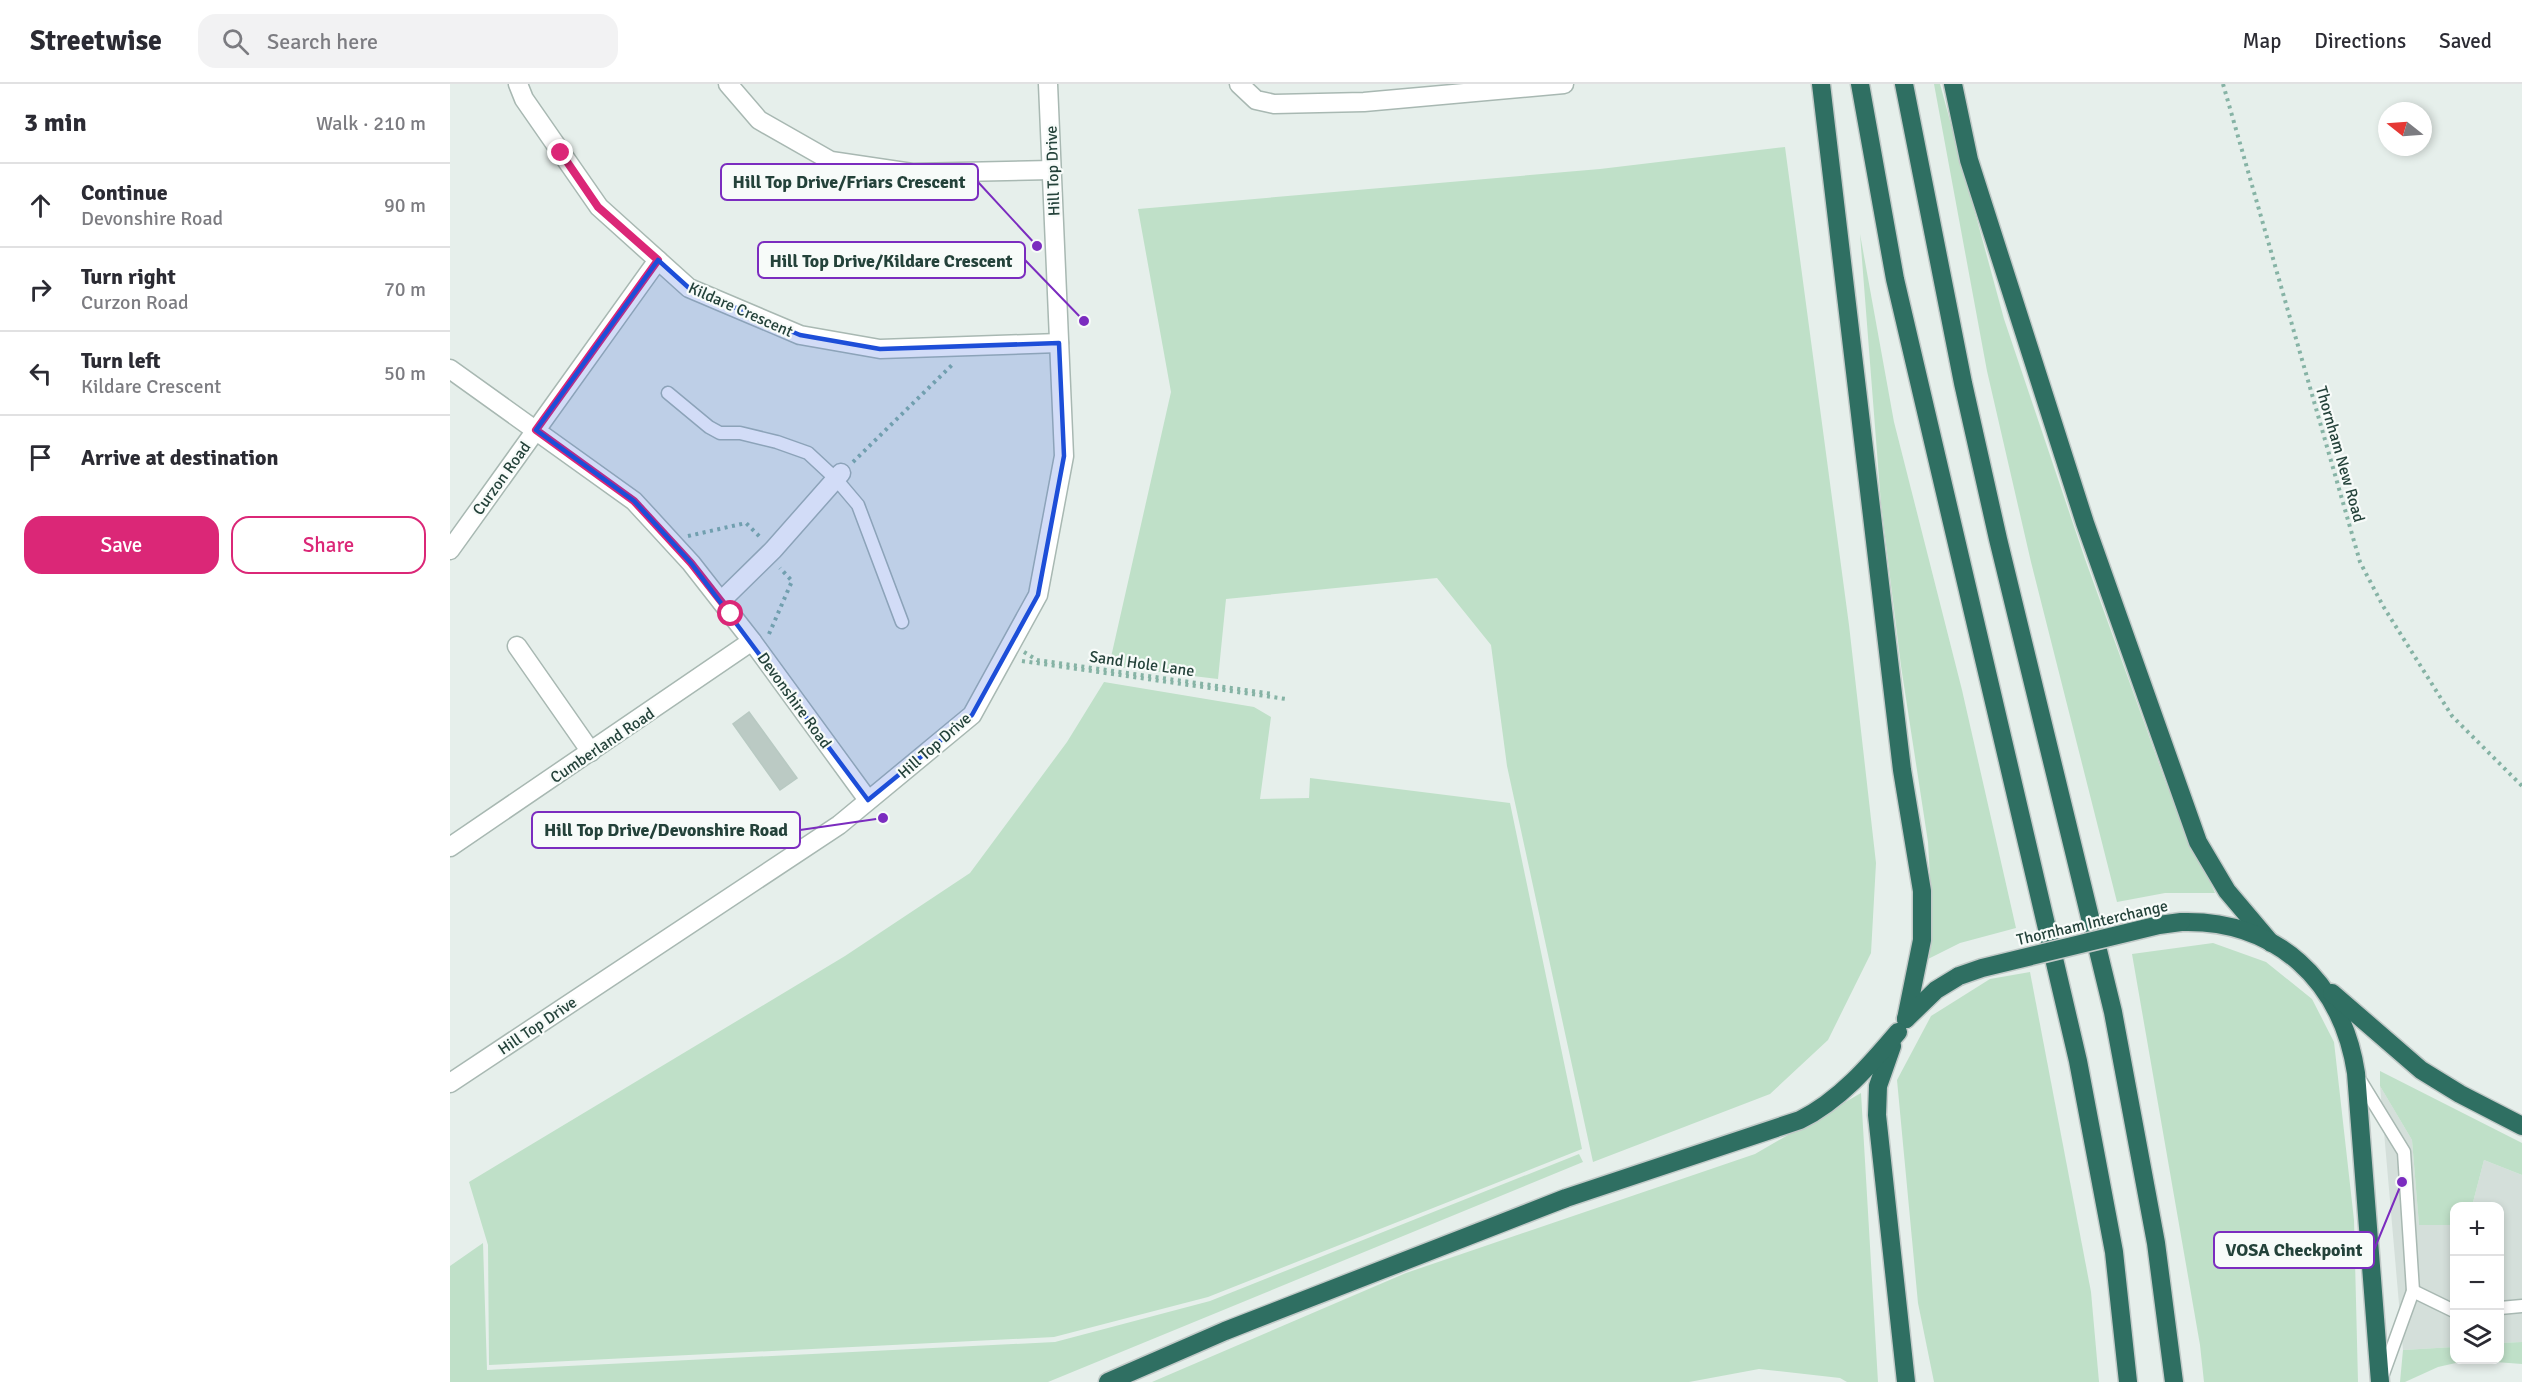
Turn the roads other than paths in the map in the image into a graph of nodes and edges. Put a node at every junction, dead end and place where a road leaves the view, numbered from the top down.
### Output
1 (518, 84) edge
2 (728, 84) edge
3 (1048, 84) edge
4 (1239, 84) edge
5 (1564, 84) edge
6 (1821, 84) edge
7 (1860, 84) edge
8 (1904, 84) edge
9 (1953, 84) edge
10 (1416, 91) edge
11 (1052, 170) junction
12 (658, 260) junction
13 (1059, 343) junction
14 (450, 369) edge
15 (668, 393) dead end
16 (536, 430) junction
17 (839, 476) junction
18 (450, 550) edge
19 (721, 601) junction
20 (902, 622) dead end
21 (517, 646) dead end
22 (755, 646) junction
23 (591, 752) junction
24 (868, 800) junction
25 (450, 847) edge
26 (2271, 943) junction
27 (2318, 980) junction
28 (1902, 1026) junction
29 (2356, 1073) junction
30 (450, 1083) edge
31 (2522, 1126) edge
32 (2413, 1291) junction
33 (2522, 1306) edge
34 (2504, 1308) edge
35 (2452, 1310) edge
36 (1108, 1382) edge
37 (1906, 1382) edge
38 (2128, 1382) edge
39 (2174, 1382) edge
40 (2380, 1382) edge

1 - 12 street, Kildare Crescent
2 - 11 street
3 - 11 street, Hill Top Drive
4 - 10 street
5 - 10 street
6 - 28 highway
7 - 38 highway
8 - 39 highway
9 - 26 highway
11 - 13 street, Hill Top Drive
12 - 13 street, Kildare Crescent
12 - 16 street, Curzon Road
13 - 24 street, Hill Top Drive
14 - 16 street, Devonshire Road
15 - 17 lane
16 - 18 street, Curzon Road
16 - 19 street, Devonshire Road
17 - 19 street
17 - 20 lane
19 - 22 street, Devonshire Road
21 - 23 street
22 - 23 street, Cumberland Road
22 - 24 street, Devonshire Road
23 - 25 street, Cumberland Road
24 - 30 street, Hill Top Drive
26 - 27 highway, Thornham Interchange
26 - 28 highway, Thornham Interchange, bridge
27 - 29 highway, Thornham Interchange
27 - 31 highway
28 - 36 highway
28 - 37 highway, Thornham Interchange
29 - 32 lane
29 - 40 highway, Thornham Interchange
32 - 35 lane
32 - 40 lane
33 - 34 lane

